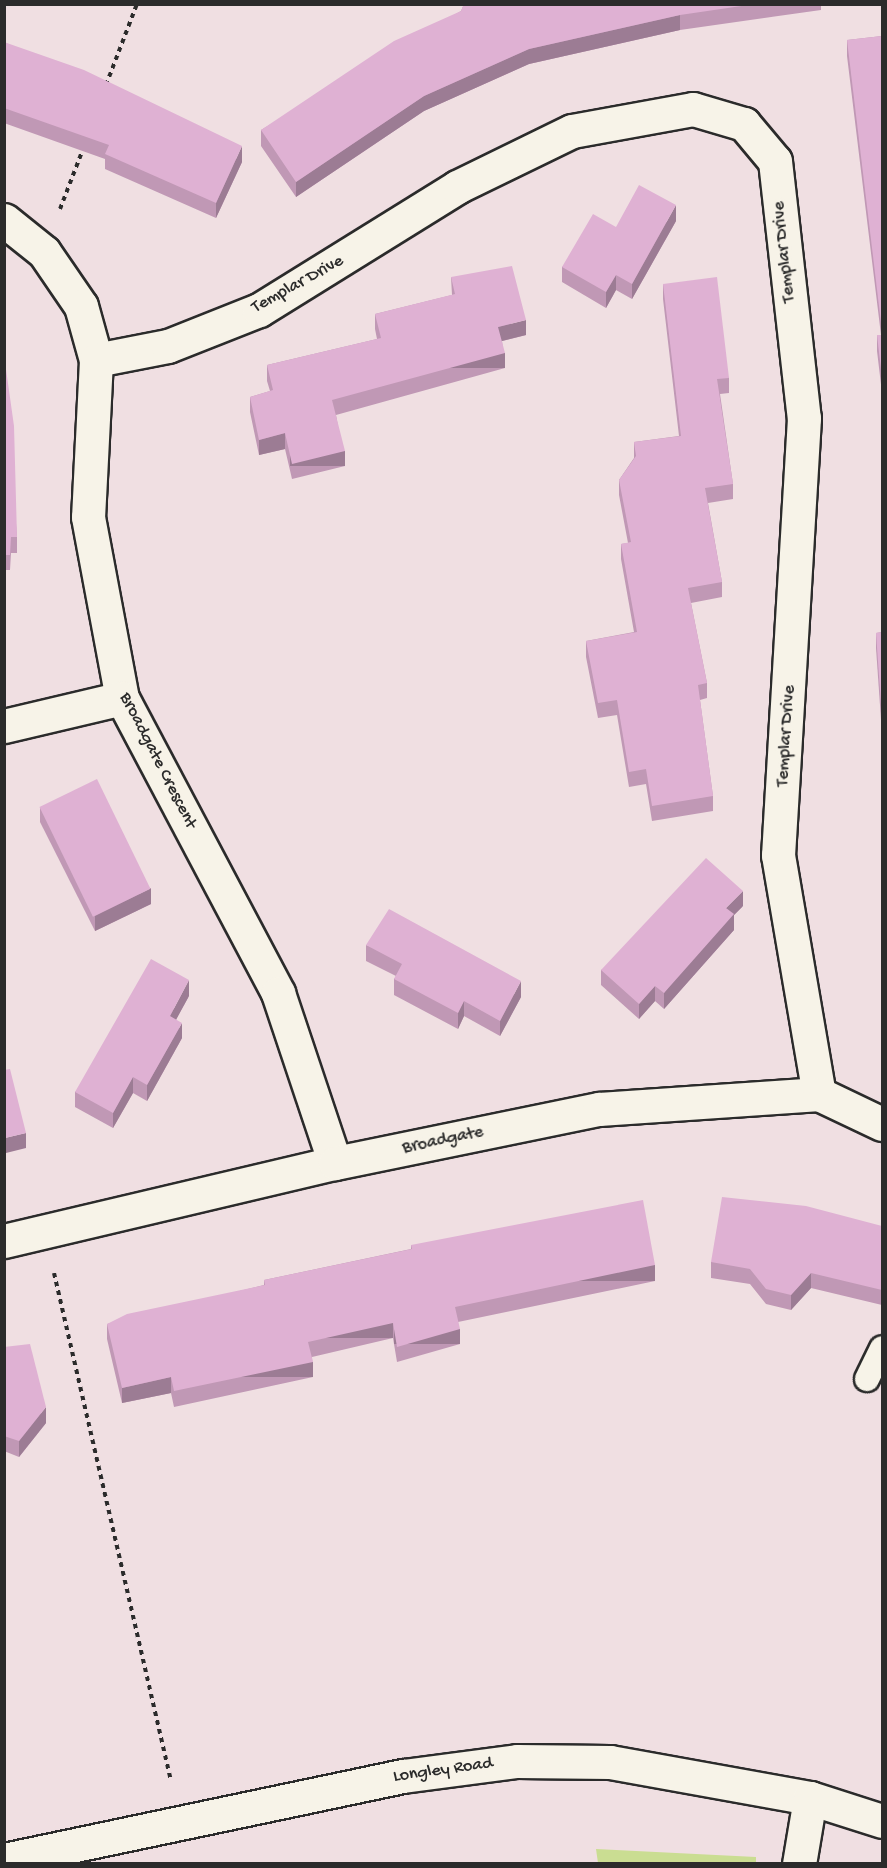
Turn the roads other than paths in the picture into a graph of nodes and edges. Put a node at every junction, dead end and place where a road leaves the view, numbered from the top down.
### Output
1 (4, 220) edge
2 (96, 360) junction
3 (122, 698) junction
4 (4, 726) edge
5 (819, 1094) junction
6 (882, 1125) edge
7 (335, 1163) junction
8 (4, 1241) edge
9 (882, 1348) edge
10 (867, 1379) dead end
11 (810, 1798) junction
12 (882, 1821) edge
13 (4, 1860) edge
14 (799, 1863) edge

1 - 2 street, Broadgate Crescent
2 - 3 street, Broadgate Crescent
2 - 5 street, Templar Drive
3 - 4 street
3 - 7 street, Broadgate Crescent
5 - 6 street
5 - 7 street, Broadgate
7 - 8 street, Broadgate
9 - 10 lane
11 - 12 street, Longley Road
11 - 13 street, Longley Road
11 - 14 street

